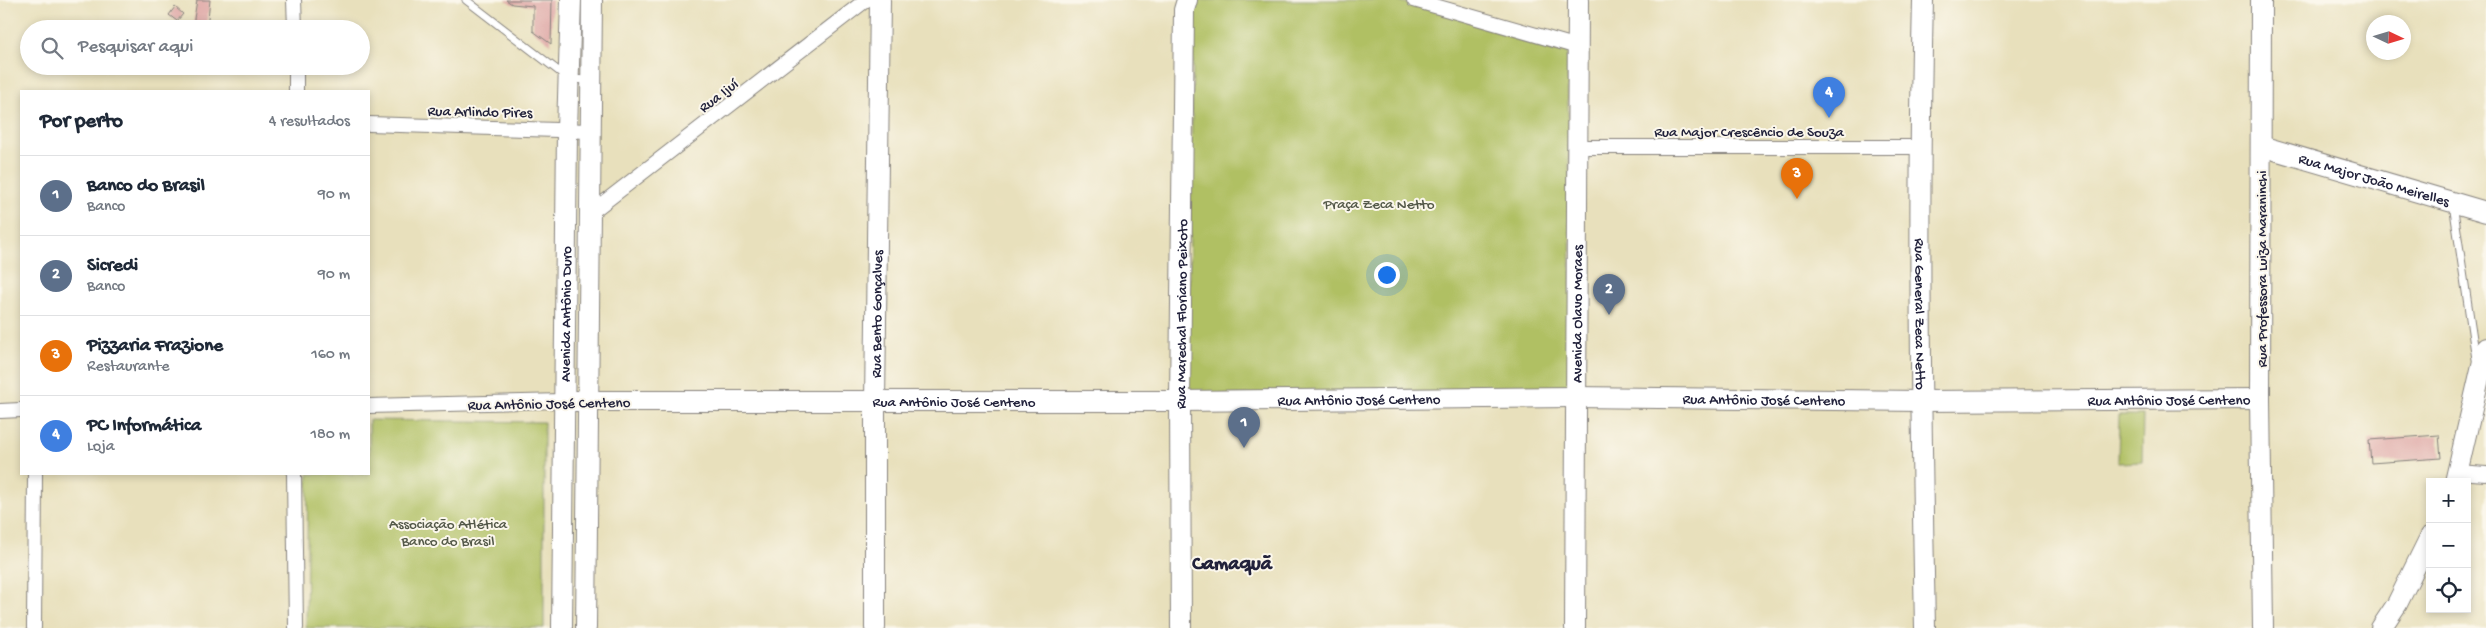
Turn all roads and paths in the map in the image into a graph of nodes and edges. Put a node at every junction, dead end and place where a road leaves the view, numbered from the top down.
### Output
1 (294, 0) edge
2 (466, 0) edge
3 (571, 0) edge
4 (592, 0) edge
5 (866, 0) edge
6 (880, 0) edge
7 (1187, 0) edge
8 (1414, 0) edge
9 (1578, 0) edge
10 (1923, 0) edge
11 (2261, 0) edge
12 (295, 20) edge
13 (1578, 47) junction
14 (296, 75) edge
15 (569, 78) junction
16 (590, 80) junction
17 (296, 90) edge
18 (370, 124) edge
19 (566, 130) junction
20 (589, 131) junction
21 (2261, 146) junction
22 (1578, 147) junction
23 (1919, 147) junction
24 (2452, 201) junction
25 (2486, 212) edge
26 (589, 214) junction
27 (2486, 348) edge
28 (2479, 381) junction
29 (1575, 397) junction
30 (2260, 399) junction
31 (563, 401) junction
32 (587, 401) junction
33 (1180, 401) junction
34 (1920, 401) junction
35 (875, 402) junction
36 (370, 406) edge
37 (0, 410) edge
38 (20, 410) edge
39 (2486, 474) edge
40 (35, 475) edge
41 (294, 475) edge
42 (2456, 477) edge
43 (2426, 545) edge
44 (34, 628) edge
45 (296, 628) edge
46 (562, 628) edge
47 (586, 628) edge
48 (875, 628) edge
49 (1181, 628) edge
50 (1575, 628) edge
51 (1925, 628) edge
52 (2263, 628) edge
53 (2382, 628) edge

1 - 12 street
2 - 15 lane
3 - 15 street, Avenida Antônio Duro
4 - 16 street, Avenida Antônio Duro
5 - 26 street, Rua Ijuí
6 - 35 street, Rua Bento Gonçalves
7 - 33 street, Rua Marechal Floriano Peixoto
8 - 13 street
9 - 13 street, Avenida Olavo Moraes
10 - 23 street, Rua General Zeca Netto
11 - 21 street, Rua Professora Luiza Maraninchi
13 - 22 street, Avenida Olavo Moraes
14 - 17 street
15 - 16 lane
15 - 19 street, Avenida Antônio Duro
16 - 20 street, Avenida Antônio Duro
18 - 19 street, Rua Arlindo Pires
19 - 20 street, Rua Arlindo Pires
19 - 31 street, Avenida Antônio Duro
20 - 26 street, Avenida Antônio Duro
21 - 24 street, Rua Major João Meirelles
21 - 30 street, Rua Professora Luiza Maraninchi
22 - 23 street, Rua Major Crescêncio de Souza
22 - 29 street, Avenida Olavo Moraes
23 - 34 street, Rua General Zeca Netto
24 - 25 street, Rua Major João Meirelles
24 - 28 lane
26 - 32 street, Avenida Antônio Duro
27 - 28 street
28 - 42 street
29 - 33 street, Rua Antônio José Centeno
29 - 34 street, Rua Antônio José Centeno
29 - 50 street, Avenida Olavo Moraes
30 - 34 street, Rua Antônio José Centeno
30 - 52 street, Rua Professora Luiza Maraninchi
31 - 32 street, Rua Antônio José Centeno
31 - 36 street, Rua Antônio José Centeno
31 - 46 street, Avenida Antônio Duro
32 - 35 street, Rua Antônio José Centeno
32 - 47 street, Avenida Antônio Duro
33 - 35 street, Rua Antônio José Centeno
33 - 49 street, Rua Marechal Floriano Peixoto
34 - 51 street, Rua General Zeca Netto
35 - 48 street, Rua Bento Gonçalves
37 - 38 street
39 - 42 street
40 - 44 street
41 - 45 street
43 - 53 street

